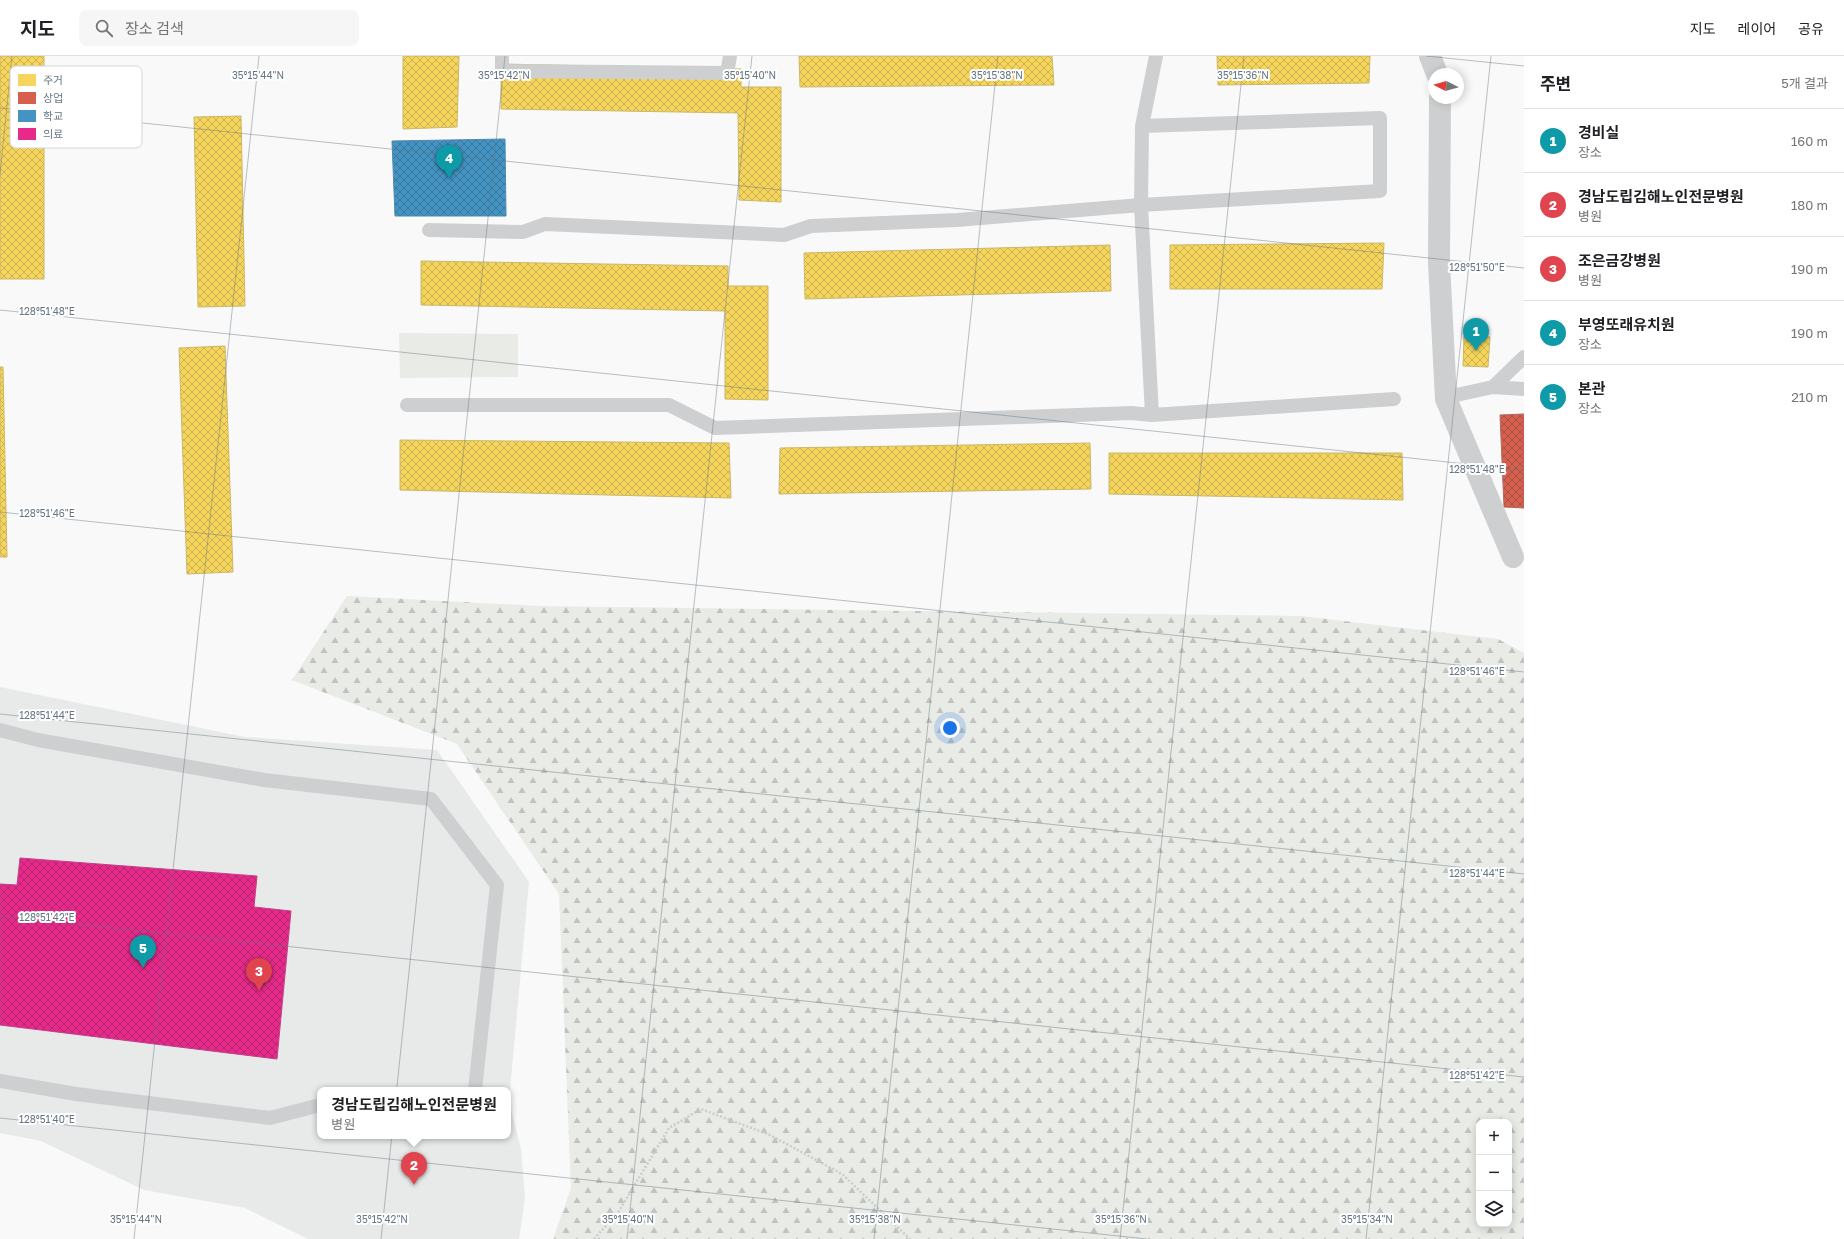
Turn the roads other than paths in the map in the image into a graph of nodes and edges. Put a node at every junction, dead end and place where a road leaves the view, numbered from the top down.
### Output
1 (502, 56) edge
2 (730, 56) edge
3 (1156, 56) edge
4 (1430, 56) edge
5 (1435, 68) edge
6 (1440, 104) edge
7 (1142, 126) junction
8 (1141, 205) junction
9 (429, 230) dead end
10 (1524, 357) edge
11 (1493, 387) junction
12 (1524, 389) edge
13 (1446, 396) junction
14 (1394, 399) dead end
15 (407, 406) dead end
16 (1152, 415) junction
17 (1513, 557) dead end
18 (0, 730) edge
19 (0, 1081) edge
20 (475, 1087) edge
21 (317, 1106) edge

1 - 2 lane
3 - 7 lane
4 - 5 street
6 - 13 street
7 - 8 lane
7 - 8 lane
8 - 9 lane
8 - 16 lane
10 - 11 lane
11 - 12 lane
11 - 13 lane
13 - 17 street
14 - 16 lane
15 - 16 lane
18 - 20 lane
19 - 21 lane

